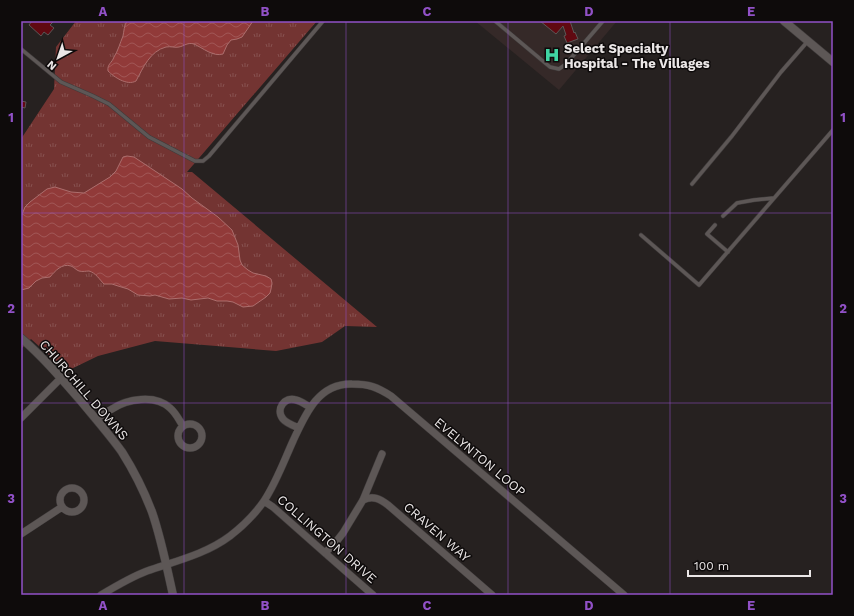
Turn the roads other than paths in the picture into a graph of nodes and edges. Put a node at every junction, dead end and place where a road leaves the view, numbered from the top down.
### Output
1 (323, 21) edge
2 (495, 21) edge
3 (603, 21) edge
4 (784, 21) edge
5 (808, 42) junction
6 (21, 49) edge
7 (833, 62) edge
8 (833, 130) edge
9 (692, 184) dead end
10 (774, 198) junction
11 (723, 216) dead end
12 (716, 225) dead end
13 (642, 235) dead end
14 (728, 252) junction
15 (21, 338) edge
16 (60, 378) junction
17 (310, 407) junction
18 (21, 418) edge
19 (96, 419) junction
20 (183, 426) dead end
21 (299, 428) junction
22 (382, 454) dead end
23 (363, 500) junction
24 (264, 501) junction
25 (62, 507) dead end
26 (21, 534) edge
27 (325, 553) junction
28 (166, 565) junction
29 (101, 595) edge
30 (173, 595) edge
31 (373, 595) edge
32 (492, 595) edge
33 (624, 595) edge

1 - 6 lane
2 - 3 lane
4 - 5 street
5 - 7 street
5 - 9 lane
8 - 10 lane
10 - 11 lane
10 - 14 lane
12 - 14 lane
13 - 14 lane
15 - 16 street, CHURCHILL DOWNS
16 - 18 street
16 - 19 street, CHURCHILL DOWNS
17 - 21 street, EVELYNTON LOOP
17 - 21 street
17 - 33 street, EVELYNTON LOOP
19 - 20 street
19 - 28 street, CHURCHILL DOWNS
21 - 24 street, EVELYNTON LOOP
22 - 23 street
23 - 27 street
23 - 32 street, CRAVEN WAY
24 - 27 street, COLLINGTON DRIVE
24 - 28 street, EVELYNTON LOOP
25 - 26 street
27 - 31 street, COLLINGTON DRIVE
28 - 29 street, EVELYNTON LOOP
28 - 30 street, CHURCHILL DOWNS

